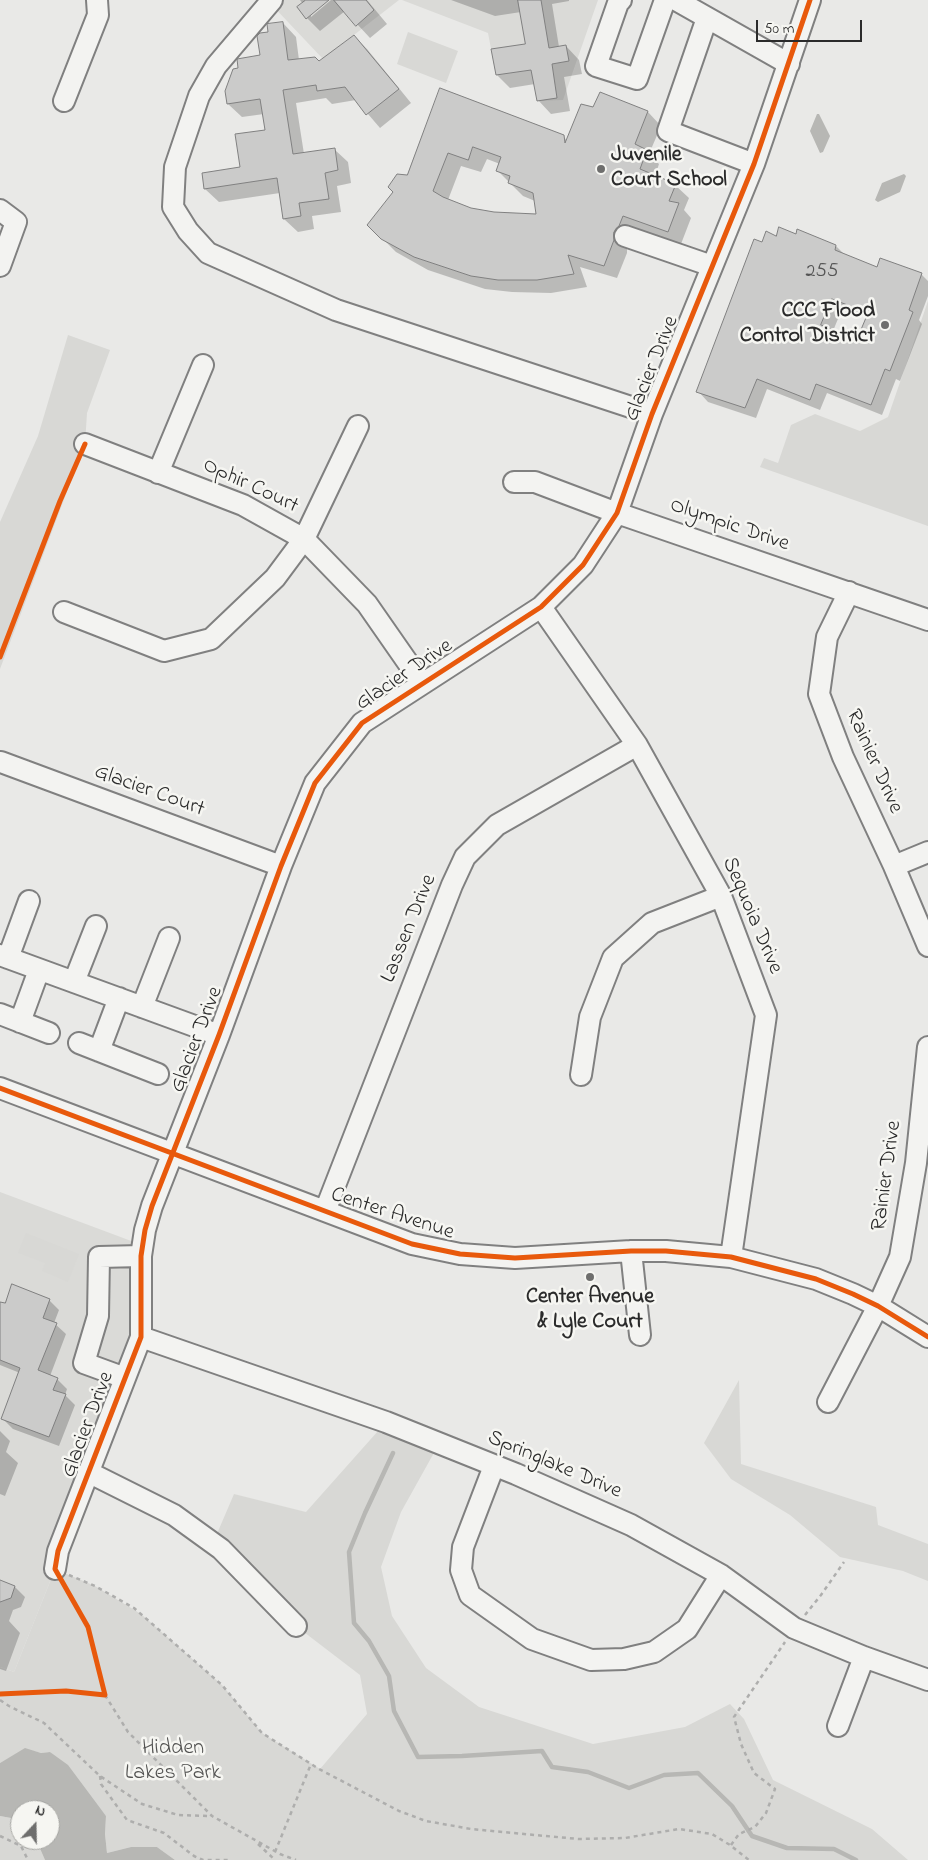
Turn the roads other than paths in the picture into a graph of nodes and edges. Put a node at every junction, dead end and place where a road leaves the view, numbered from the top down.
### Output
1 (97, 0) edge
2 (272, 0) edge
3 (621, 0) edge
4 (665, 0) edge
5 (676, 0) edge
6 (810, 0) edge
7 (707, 18) junction
8 (789, 64) junction
9 (64, 102) dead end
10 (754, 164) junction
11 (0, 210) edge
12 (625, 236) dead end
13 (0, 266) edge
14 (712, 266) junction
15 (203, 365) dead end
16 (652, 414) junction
17 (358, 426) dead end
18 (85, 444) dead end
19 (158, 473) junction
20 (514, 482) dead end
21 (617, 513) junction
22 (304, 539) junction
23 (849, 592) junction
24 (541, 607) junction
25 (64, 612) dead end
26 (928, 620) edge
27 (422, 683) junction
28 (637, 745) junction
29 (1, 762) dead end
30 (928, 852) edge
31 (281, 866) junction
32 (894, 866) junction
33 (721, 896) junction
34 (29, 901) dead end
35 (96, 926) dead end
36 (169, 938) dead end
37 (928, 946) edge
38 (4, 956) edge
39 (40, 970) junction
40 (74, 982) junction
41 (119, 998) junction
42 (142, 1007) junction
43 (0, 1014) edge
44 (20, 1022) junction
45 (49, 1033) dead end
46 (219, 1035) junction
47 (79, 1044) dead end
48 (928, 1047) edge
49 (99, 1051) junction
50 (158, 1074) dead end
51 (581, 1075) dead end
52 (0, 1088) edge
53 (172, 1153) junction
54 (922, 1164) edge
55 (325, 1211) junction
56 (631, 1252) junction
57 (141, 1256) junction
58 (731, 1256) junction
59 (878, 1306) junction
60 (640, 1335) dead end
61 (141, 1337) junction
62 (928, 1337) edge
63 (125, 1378) junction
64 (828, 1402) dead end
65 (494, 1466) junction
66 (88, 1472) junction
67 (55, 1569) road end
68 (721, 1576) junction
69 (296, 1626) dead end
70 (864, 1657) junction
71 (928, 1680) edge
72 (838, 1726) dead end

1 - 9 street
2 - 16 street
3 - 4 street
5 - 7 street
6 - 8 street, Glacier Drive
7 - 8 street
7 - 10 street
8 - 10 street, Glacier Drive
10 - 14 street, Glacier Drive
11 - 13 street
12 - 14 street
14 - 16 street, Glacier Drive
15 - 19 street
16 - 21 street, Glacier Drive
17 - 22 street
18 - 19 street, Ophir Court
19 - 22 street, Ophir Court
20 - 21 street, Olympic Drive
21 - 23 street, Olympic Drive
21 - 24 street, Glacier Drive
22 - 25 street
22 - 27 street, Ophir Court
23 - 26 street, Olympic Drive
23 - 32 street, Rainier Drive
24 - 27 street, Glacier Drive
24 - 28 street, Sequoia Drive
27 - 31 street, Glacier Drive
28 - 33 street, Sequoia Drive
28 - 55 street, Lassen Drive
29 - 31 street, Glacier Court
30 - 32 street
31 - 46 street, Glacier Drive
32 - 37 street, Rainier Drive
33 - 51 street
33 - 58 street, Sequoia Drive
34 - 38 street
35 - 40 street
36 - 42 street
38 - 39 street
39 - 40 street
39 - 44 street
40 - 41 street
41 - 42 street
41 - 49 street
42 - 46 street
43 - 44 street
44 - 45 street
46 - 53 street, Glacier Drive
47 - 49 street
48 - 54 street, Rainier Drive
49 - 50 street
52 - 53 street, Center Avenue
53 - 55 street, Center Avenue
53 - 57 street, Glacier Drive
54 - 59 street, Rainier Drive
55 - 56 street, Center Avenue
56 - 58 street, Center Avenue
56 - 60 street
57 - 61 street, Glacier Drive
57 - 63 street
58 - 59 street, Center Avenue
59 - 62 street, Center Avenue
59 - 64 street, Rainier Drive
61 - 63 street, Glacier Drive
61 - 65 street, Springlake Drive
63 - 66 street, Glacier Drive
65 - 68 street, Springlake Drive
65 - 68 street
66 - 67 street, Glacier Drive
66 - 69 street
68 - 70 street, Springlake Drive
70 - 71 street, Springlake Drive
70 - 72 street

